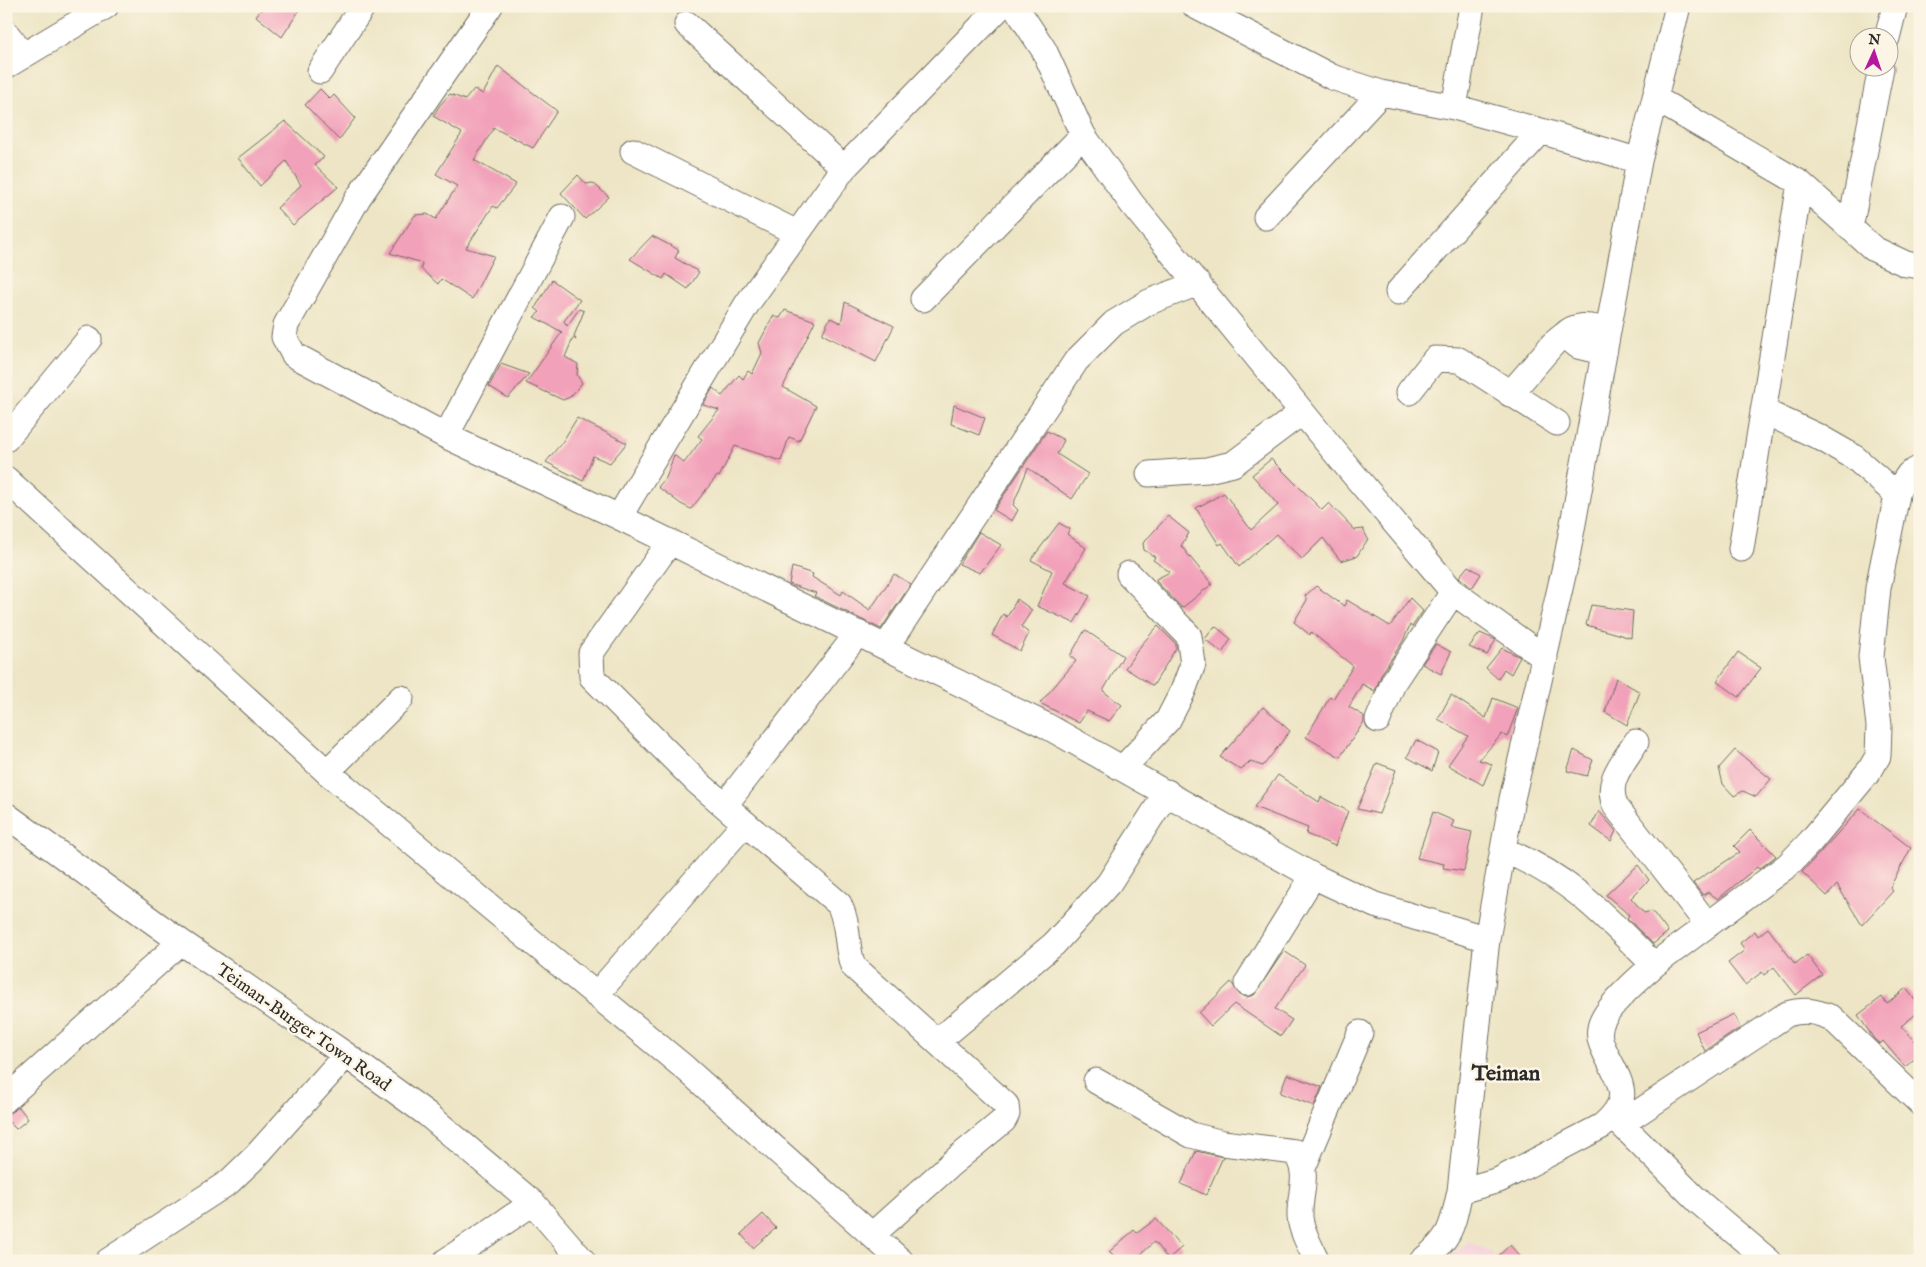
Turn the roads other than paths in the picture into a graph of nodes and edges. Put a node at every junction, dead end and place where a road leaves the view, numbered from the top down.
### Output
1 (106, 6) edge
2 (363, 6) edge
3 (490, 6) edge
4 (1001, 6) edge
5 (1015, 6) edge
6 (1195, 6) edge
7 (1472, 6) edge
8 (1678, 6) edge
9 (1895, 6) edge
10 (688, 24) dead end
11 (1890, 28) edge
12 (6, 33) edge
13 (14, 61) edge
14 (320, 70) dead end
15 (1879, 78) edge
16 (1381, 93) junction
17 (1656, 99) junction
18 (1454, 107) junction
19 (1541, 131) junction
20 (1083, 135) junction
21 (633, 151) dead end
22 (1639, 161) junction
23 (844, 168) junction
24 (1800, 183) junction
25 (562, 217) dead end
26 (1266, 217) dead end
27 (1850, 228) junction
28 (797, 233) junction
29 (1920, 266) edge
30 (1198, 283) junction
31 (1398, 292) dead end
32 (923, 298) dead end
33 (89, 339) dead end
34 (1605, 341) junction
35 (1409, 392) dead end
36 (1510, 394) junction
37 (1763, 410) junction
38 (1302, 412) junction
39 (1557, 423) dead end
40 (446, 436) junction
41 (6, 439) edge
42 (1920, 468) edge
43 (1149, 474) dead end
44 (6, 479) edge
45 (1897, 495) junction
46 (619, 516) junction
47 (670, 542) junction
48 (1741, 549) dead end
49 (1129, 574) dead end
50 (1453, 592) junction
51 (858, 633) junction
52 (886, 647) junction
53 (1545, 658) junction
54 (401, 698) dead end
55 (1378, 720) dead end
56 (1636, 742) dead end
57 (1123, 768) junction
58 (327, 772) junction
59 (1167, 792) junction
60 (725, 805) junction
61 (746, 823) junction
62 (12, 827) edge
63 (1503, 850) junction
64 (1313, 876) junction
65 (1708, 925) junction
66 (1488, 939) junction
67 (181, 942) junction
68 (1654, 965) junction
69 (1247, 983) dead end
70 (596, 995) junction
71 (1360, 1033) dead end
72 (935, 1040) junction
73 (346, 1056) junction
74 (1096, 1081) dead end
75 (6, 1099) edge
76 (1920, 1104) edge
77 (1618, 1120) junction
78 (1303, 1168) junction
79 (1460, 1191) junction
80 (533, 1203) junction
81 (884, 1251) edge
82 (108, 1261) edge
83 (446, 1261) edge
84 (583, 1261) edge
85 (1317, 1261) edge
86 (1422, 1261) edge
87 (1769, 1261) edge

1 - 13 street
2 - 14 street
3 - 40 street
4 - 23 street
5 - 20 street
6 - 16 street
7 - 18 street
8 - 17 street
9 - 11 street
10 - 23 street
12 - 13 street
15 - 27 street
16 - 18 street
16 - 26 street
17 - 22 street
17 - 24 street
18 - 19 street
19 - 22 street
19 - 31 street
20 - 30 street
20 - 32 street
21 - 28 street
22 - 34 street
23 - 28 street
24 - 27 street
24 - 37 street
25 - 40 street
27 - 29 street
28 - 46 street
30 - 38 street
30 - 52 street
33 - 41 street
34 - 36 street
34 - 53 street
35 - 36 street
36 - 39 street
37 - 45 street
37 - 48 street
38 - 43 street
38 - 50 street
40 - 46 street
42 - 45 street
44 - 58 street
45 - 65 street
46 - 47 street
47 - 51 street
47 - 60 street
49 - 57 street
50 - 53 street
50 - 55 street
51 - 52 street
51 - 60 street
52 - 57 street
53 - 63 street
54 - 58 street
56 - 65 street
57 - 59 street
58 - 70 street
59 - 64 street
59 - 72 street
60 - 61 street
61 - 70 street
61 - 72 street
62 - 67 street, Teiman-Burger Town Road
63 - 66 street
63 - 68 street
64 - 66 street
64 - 69 street
65 - 68 street
66 - 79 street
67 - 73 street, Teiman-Burger Town Road
67 - 75 street
68 - 77 street
70 - 81 street
71 - 78 street
72 - 81 street
73 - 80 street, Teiman-Burger Town Road
73 - 82 street
74 - 78 street
76 - 77 street
77 - 79 street
77 - 87 street
78 - 85 street
79 - 86 street
80 - 83 street
80 - 84 street, Teiman-Burger Town Road

